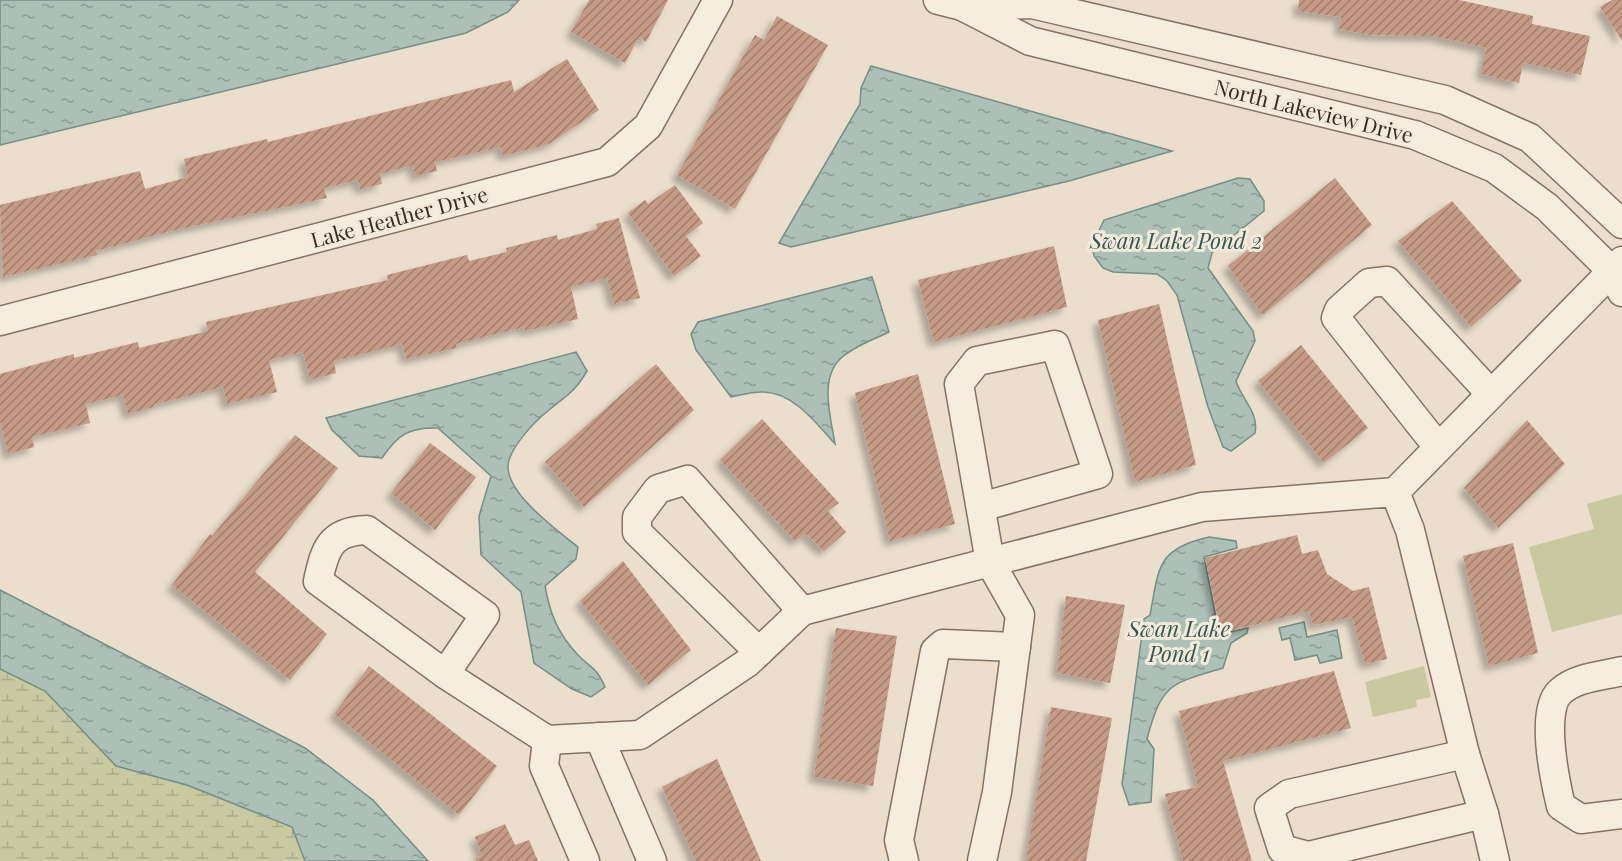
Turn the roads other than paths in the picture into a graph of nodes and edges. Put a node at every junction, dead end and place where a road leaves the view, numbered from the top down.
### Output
1 (718, 0) edge
2 (954, 2) edge
3 (1309, 70) junction
4 (1300, 105) junction
5 (1622, 225) edge
6 (1618, 274) edge
7 (0, 321) edge
8 (1490, 393) junction
9 (1438, 447) junction
10 (1395, 492) junction
11 (981, 507) junction
12 (990, 562) junction
13 (802, 611) junction
14 (1016, 647) junction
15 (759, 652) junction
16 (1622, 671) edge
17 (445, 674) junction
18 (599, 737) junction
19 (547, 740) junction
20 (1465, 753) junction
21 (1484, 814) junction
22 (1622, 814) edge
23 (585, 861) edge
24 (652, 861) edge
25 (904, 861) edge
26 (982, 861) edge
27 (1496, 861) edge

1 - 7 street, Lake Heather Drive
2 - 3 street, North Lakeview Drive
2 - 4 street, North Lakeview Drive
3 - 4 street
3 - 5 street, North Lakeview Drive
4 - 6 street, North Lakeview Drive
6 - 8 street
8 - 9 street
8 - 9 street
9 - 10 street
10 - 12 street
10 - 20 street
11 - 11 street
11 - 12 street
12 - 13 street
12 - 14 street
13 - 15 street
13 - 15 street
14 - 25 street
14 - 26 street
15 - 18 street
16 - 22 street
17 - 17 street
17 - 19 street
18 - 19 street
18 - 24 street
19 - 23 street
20 - 21 street
20 - 21 street
21 - 27 street

